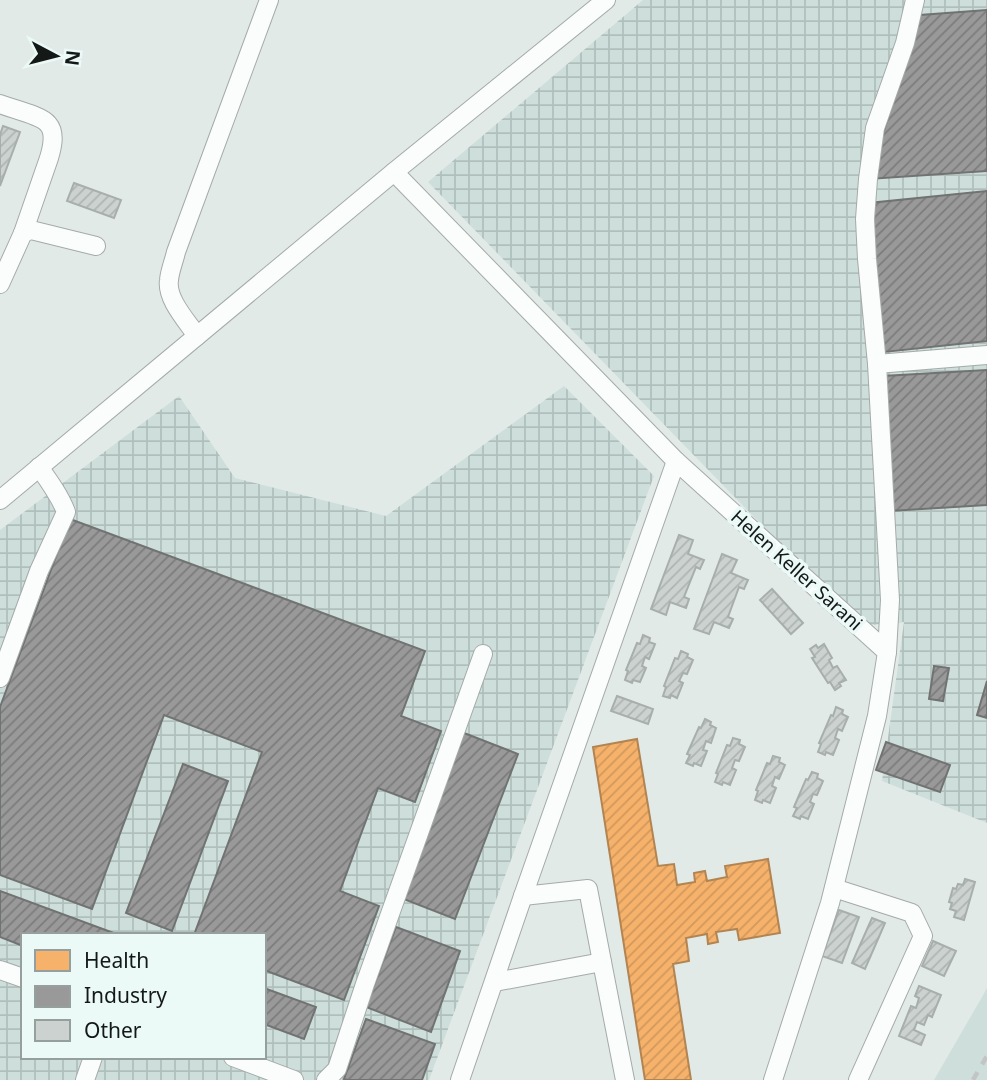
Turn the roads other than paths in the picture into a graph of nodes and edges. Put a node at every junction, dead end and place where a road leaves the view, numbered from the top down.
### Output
1 (269, 0) edge
2 (606, 0) edge
3 (915, 0) edge
4 (0, 104) edge
5 (394, 172) junction
6 (23, 233) junction
7 (96, 246) dead end
8 (0, 284) edge
9 (197, 336) junction
10 (987, 355) edge
11 (877, 364) junction
12 (677, 461) junction
13 (39, 467) junction
14 (0, 500) edge
15 (887, 652) junction
16 (483, 654) dead end
17 (0, 678) edge
18 (834, 888) junction
19 (523, 896) junction
20 (602, 962) junction
21 (0, 970) edge
22 (21, 977) edge
23 (495, 982) junction
24 (92, 1059) edge
25 (238, 1059) edge
26 (85, 1080) edge
27 (294, 1080) edge
28 (326, 1080) edge
29 (460, 1080) edge
30 (625, 1080) edge
31 (773, 1080) edge
32 (858, 1080) edge

1 - 9 street
2 - 5 street
3 - 11 street
4 - 6 street
5 - 9 street
5 - 12 street, Helen Keller Sarani
6 - 7 street
6 - 8 street
9 - 13 street
10 - 11 street
11 - 15 street
12 - 15 street, Helen Keller Sarani
12 - 19 street
13 - 14 street
13 - 17 street
15 - 18 street
16 - 28 street
18 - 31 street
18 - 32 street
19 - 20 street
19 - 23 street
20 - 23 street
20 - 30 street
21 - 22 street
23 - 29 street
24 - 26 street
25 - 27 street

